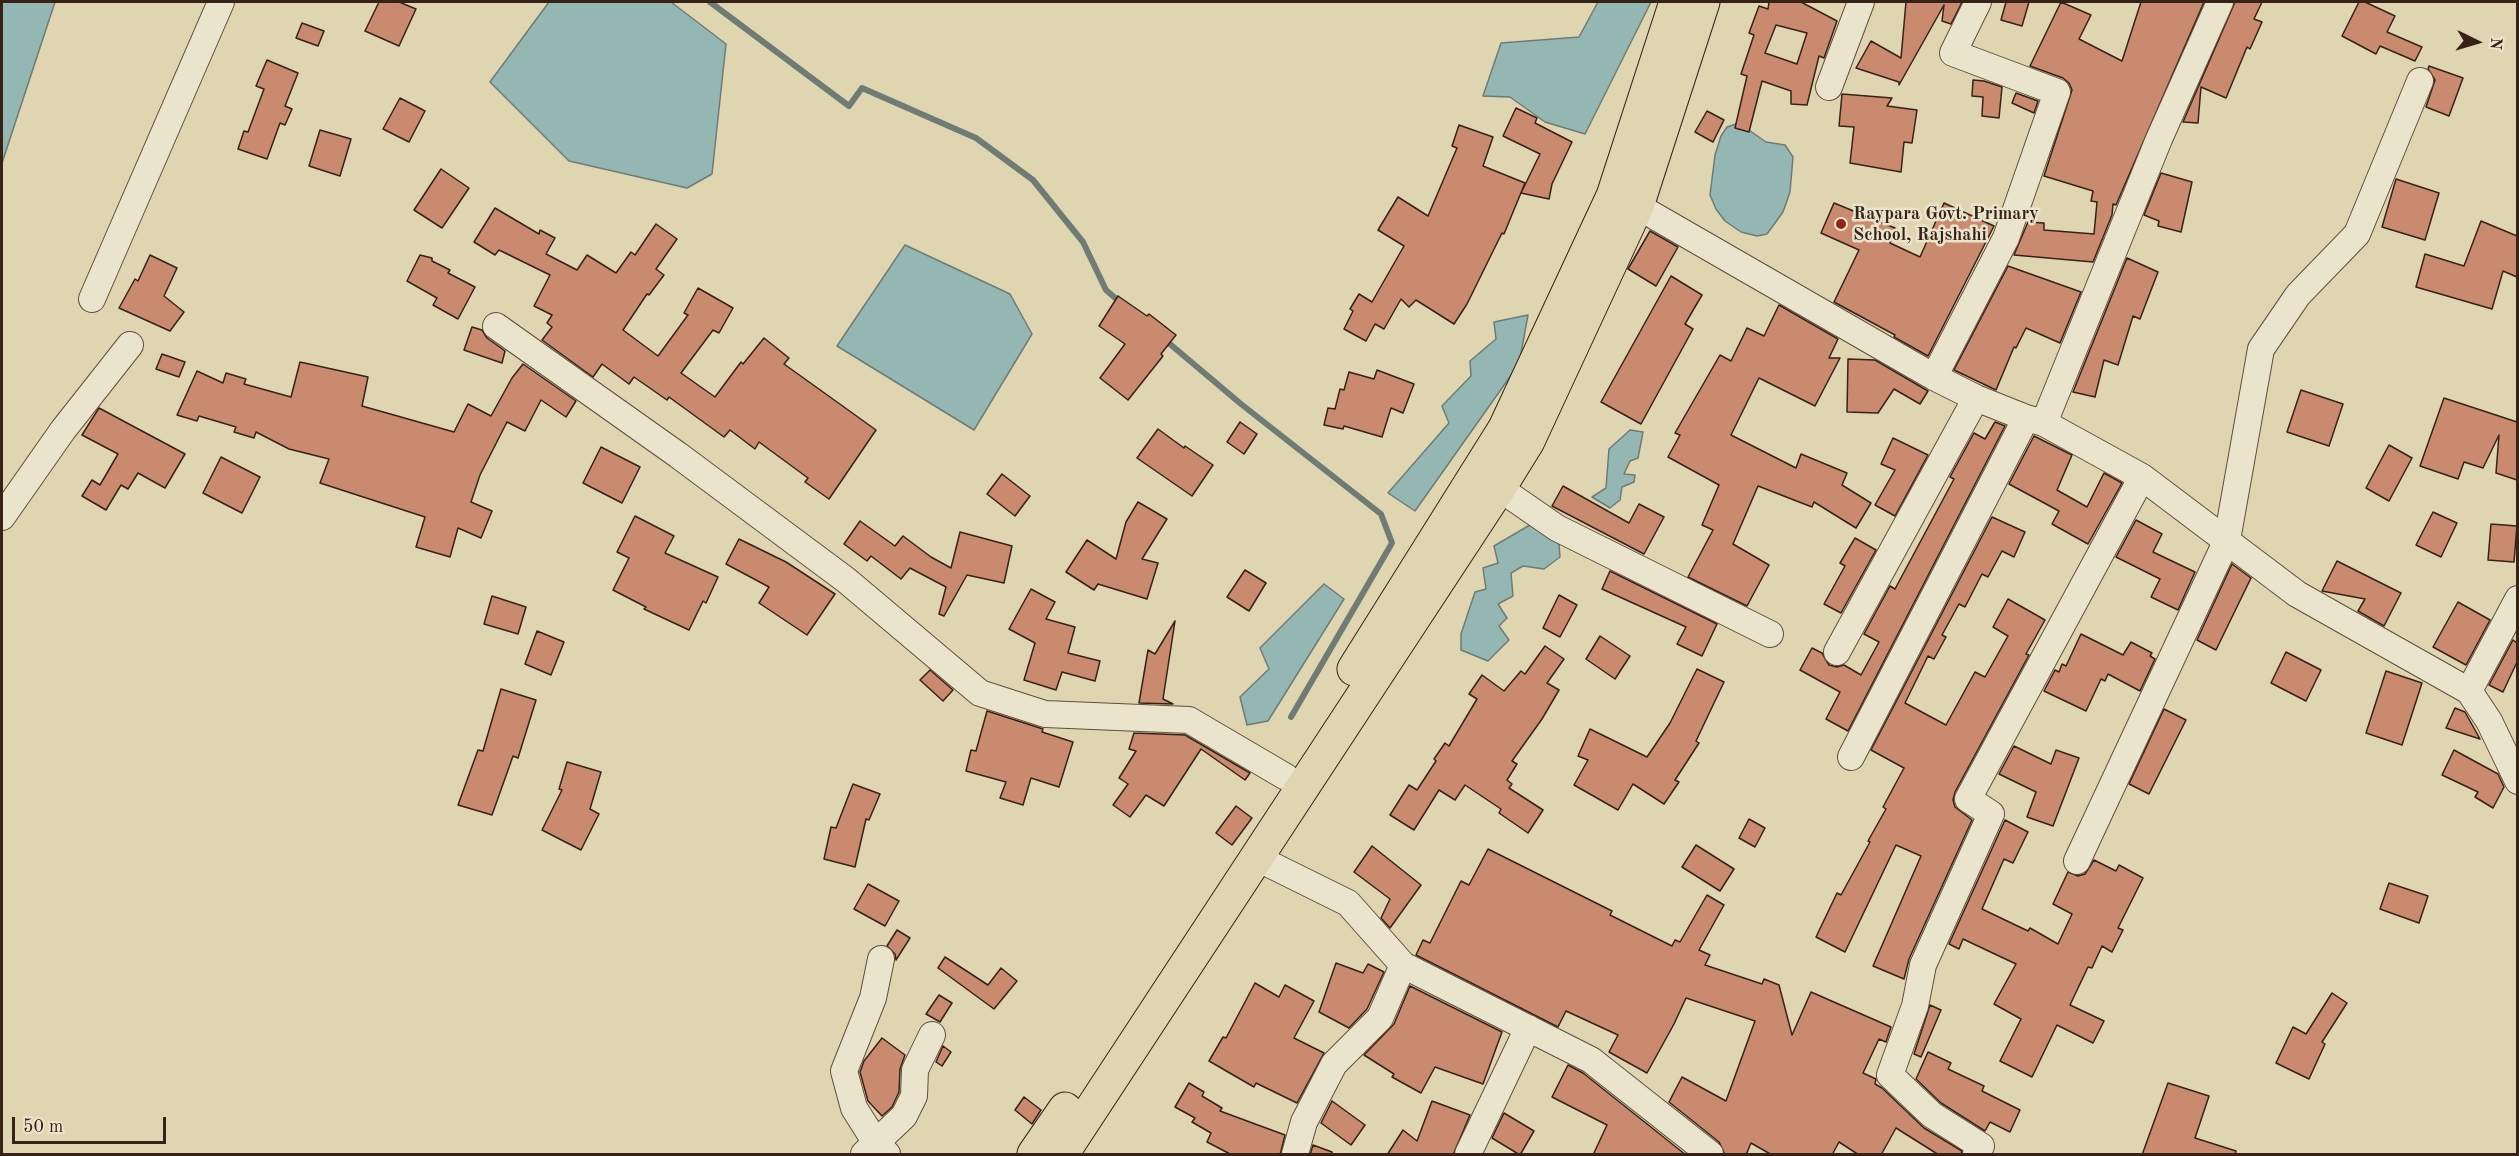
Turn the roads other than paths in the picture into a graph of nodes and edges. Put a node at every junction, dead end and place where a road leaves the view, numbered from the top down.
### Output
1 (221, 2) edge
2 (1676, 2) edge
3 (1703, 2) edge
4 (1861, 2) edge
5 (1978, 2) edge
6 (2220, 2) edge
7 (2420, 81) dead end
8 (1829, 87) dead end
9 (1637, 206) junction
10 (92, 299) dead end
11 (496, 326) dead end
12 (130, 345) dead end
13 (1934, 377) junction
14 (1976, 398) junction
15 (2035, 421) junction
16 (2142, 477) junction
17 (1500, 488) junction
18 (2, 517) edge
19 (2227, 540) junction
20 (2517, 599) edge
21 (1770, 634) dead end
22 (1837, 652) dead end
23 (2469, 691) junction
24 (1851, 757) dead end
25 (1286, 777) junction
26 (2517, 782) edge
27 (1257, 858) junction
28 (2077, 861) dead end
29 (881, 959) dead end
30 (1403, 965) junction
31 (1528, 1028) junction
32 (932, 1035) dead end
33 (875, 1151) edge
34 (1034, 1155) edge
35 (1062, 1155) edge
36 (1295, 1155) edge
37 (1468, 1155) edge
38 (1710, 1155) edge
39 (1976, 1155) edge

1 - 10 street
2 - 25 highway
3 - 9 highway
4 - 8 street
5 - 13 street
6 - 15 street
7 - 19 street
9 - 13 street
9 - 17 highway
11 - 25 street
12 - 18 street
13 - 14 street
14 - 15 street
14 - 22 street
15 - 16 street
15 - 24 street
16 - 19 street
16 - 39 street
17 - 21 street
17 - 27 highway
19 - 23 street
19 - 28 street
20 - 23 street
23 - 26 street
25 - 34 highway
27 - 30 street
27 - 35 highway
29 - 33 street
30 - 31 street
30 - 36 street
31 - 37 street
31 - 38 street
32 - 33 street

